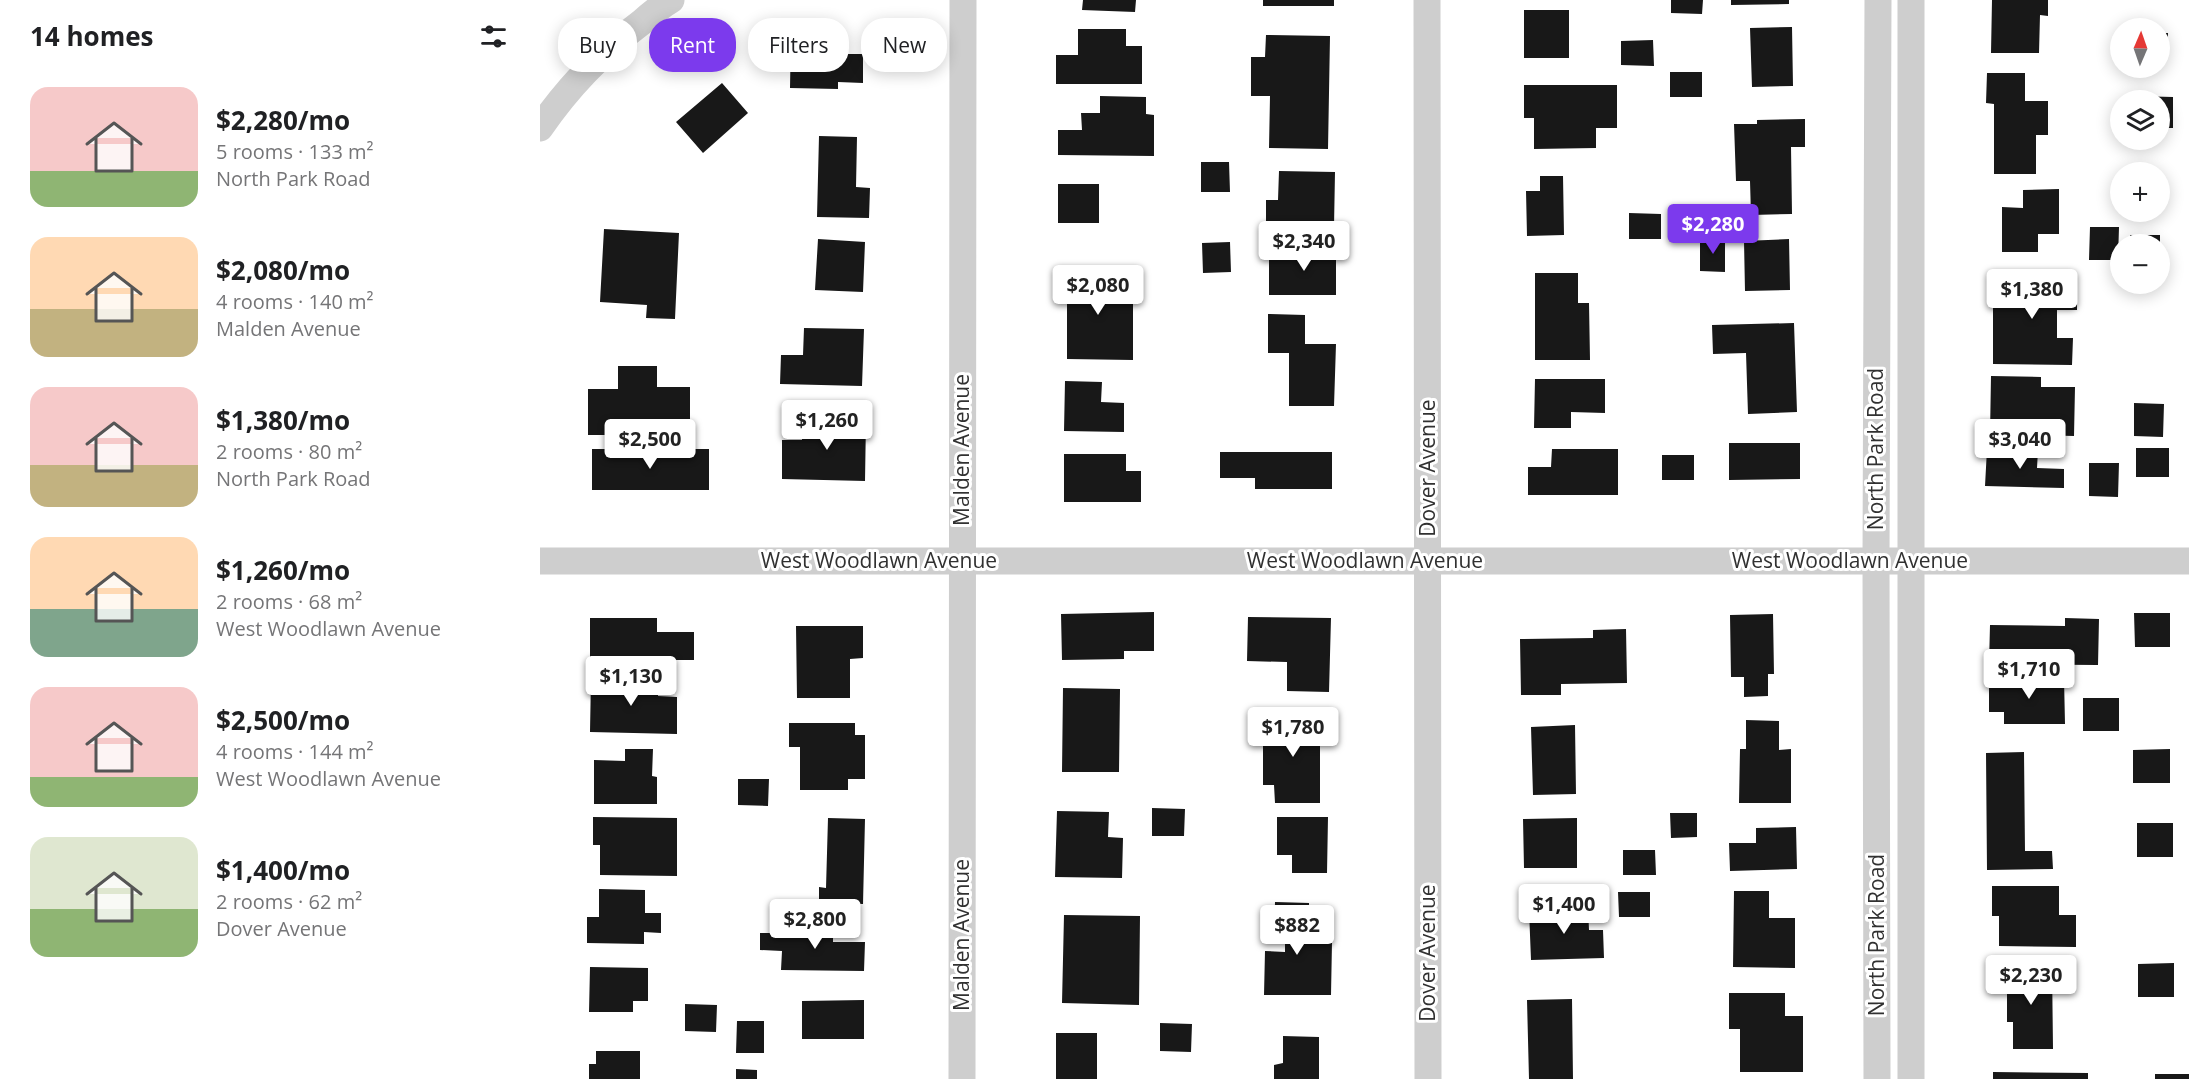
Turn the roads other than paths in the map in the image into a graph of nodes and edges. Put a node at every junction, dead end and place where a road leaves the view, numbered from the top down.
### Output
1 (671, 0) edge
2 (963, 0) edge
3 (1427, 0) edge
4 (1878, 0) edge
5 (1911, 0) edge
6 (540, 128) edge
7 (540, 561) edge
8 (962, 561) junction
9 (1428, 561) junction
10 (1876, 561) junction
11 (1910, 561) junction
12 (2189, 561) edge
13 (962, 1079) edge
14 (1428, 1079) edge
15 (1877, 1079) edge
16 (1911, 1079) edge

1 - 6 street
2 - 8 street, Malden Avenue
3 - 9 street, Dover Avenue
4 - 10 street, North Park Road
5 - 11 street, North Park Road
7 - 8 street, West Woodlawn Avenue
8 - 9 street, West Woodlawn Avenue
8 - 13 street, Malden Avenue
9 - 10 street, West Woodlawn Avenue
9 - 14 street, Dover Avenue
10 - 11 street, West Woodlawn Avenue
10 - 15 street, North Park Road
11 - 12 street, West Woodlawn Avenue
11 - 16 street, North Park Road

